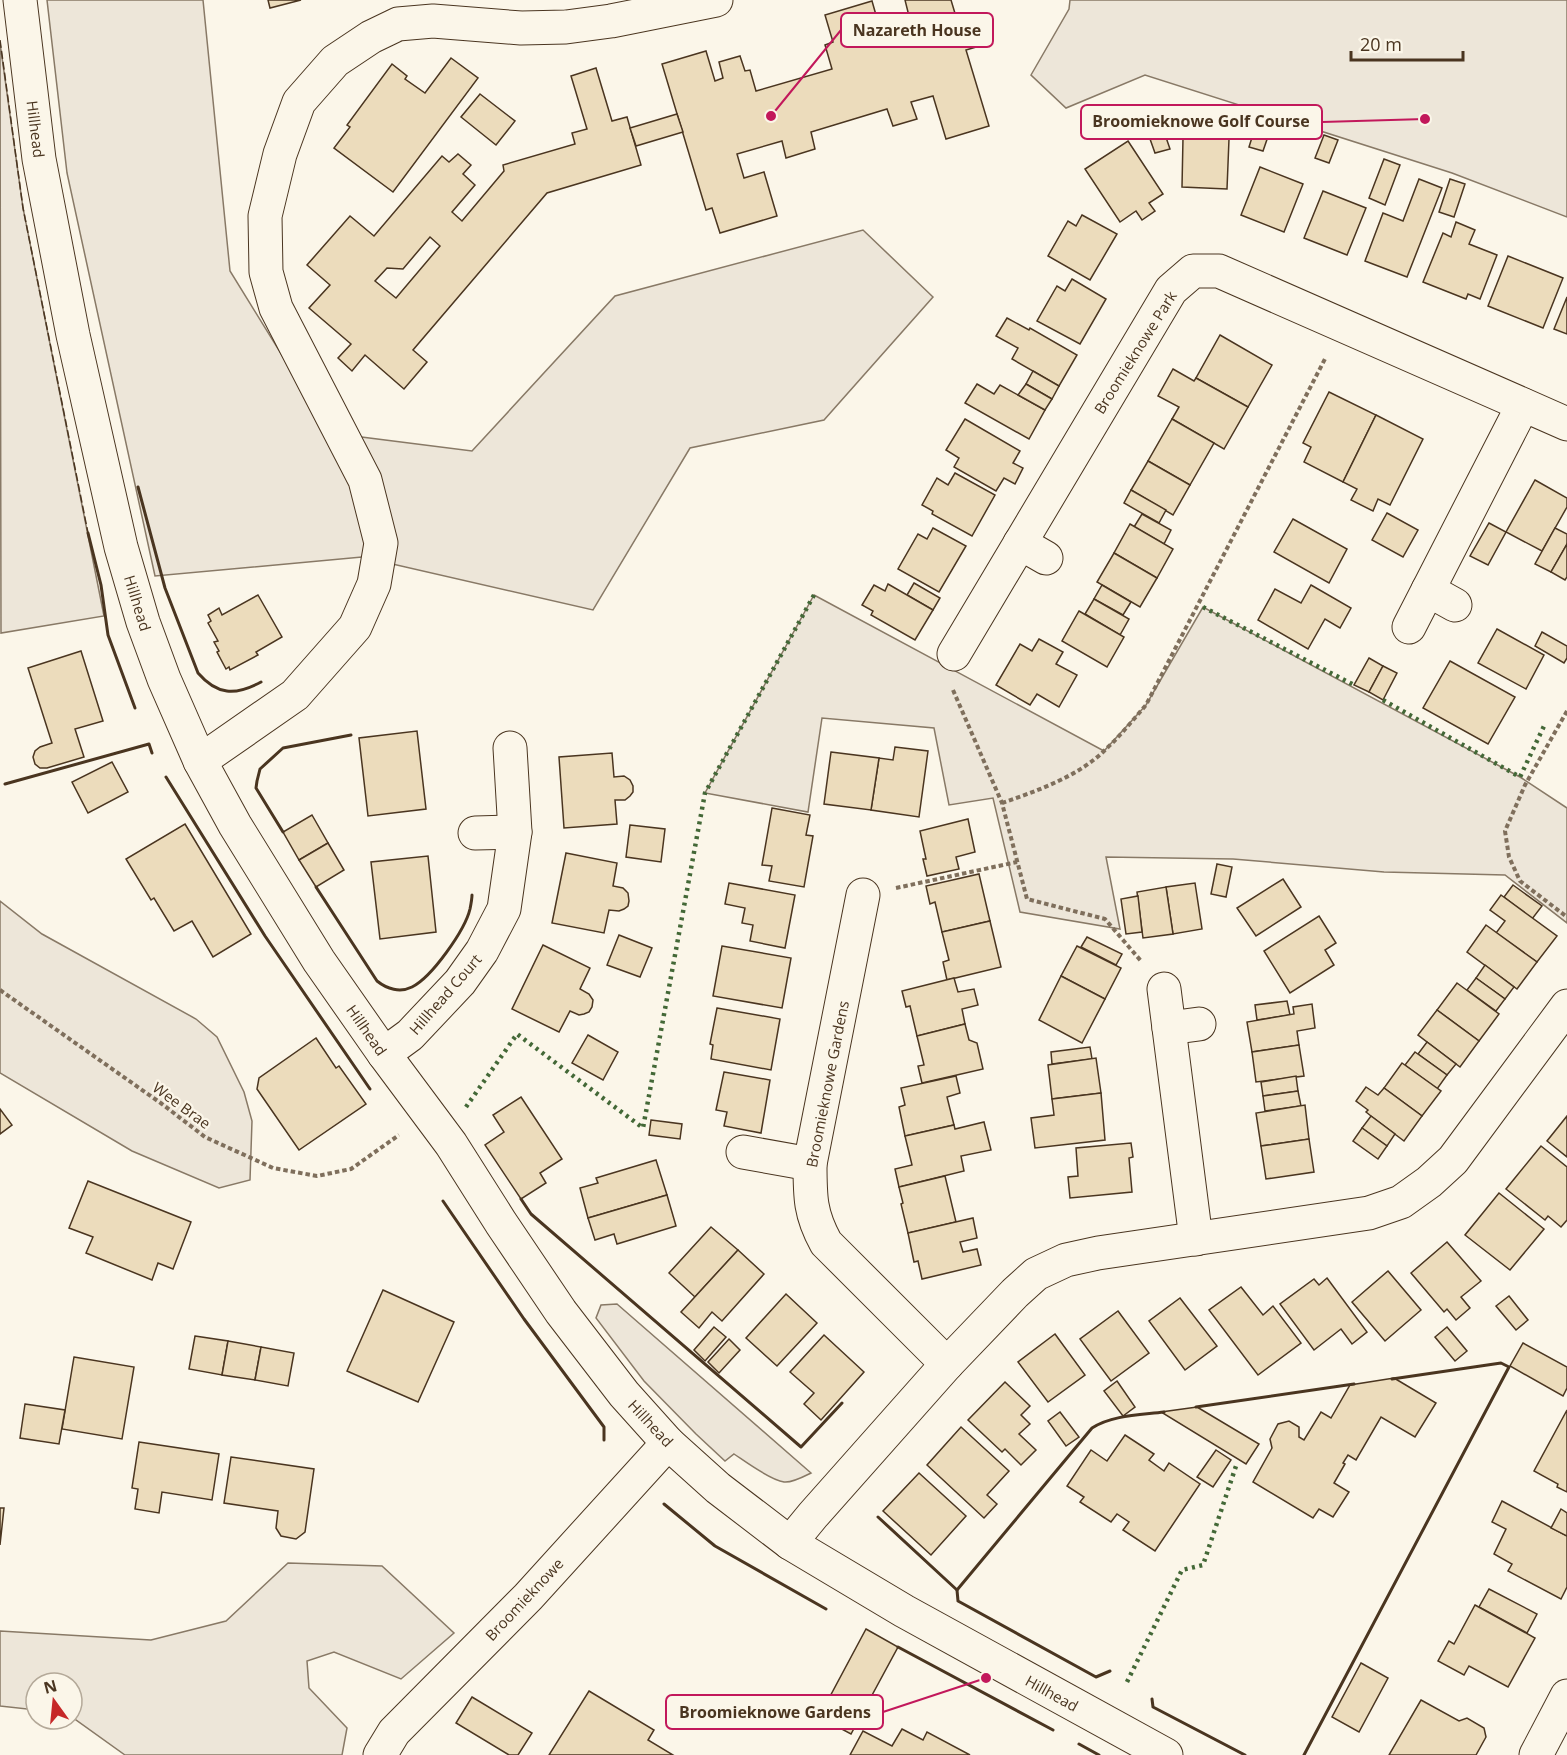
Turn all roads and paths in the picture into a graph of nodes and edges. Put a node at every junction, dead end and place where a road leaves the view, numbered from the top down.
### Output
1 (20, 0) edge
2 (716, 0) edge
3 (1342, 325) junction
4 (1523, 405) junction
5 (1567, 424) edge
6 (1409, 627) dead end
7 (954, 654) joint
8 (1567, 711) edge
9 (510, 748) dead end
10 (200, 761) junction
11 (1002, 803) junction
12 (515, 832) junction
13 (475, 833) dead end
14 (1017, 862) junction
15 (863, 896) joint
16 (1567, 917) edge
17 (1164, 989) joint
18 (0, 990) edge
19 (1567, 1006) edge
20 (384, 1054) junction
21 (429, 1113) junction
22 (744, 1152) dead end
23 (810, 1164) junction
24 (1196, 1239) junction
25 (947, 1364) junction
26 (668, 1443) junction
27 (790, 1543) junction
28 (1567, 1696) edge
29 (380, 1755) edge
30 (1166, 1755) edge
31 (1536, 1755) edge

1 - 10 street, Hillhead
2 - 10 street
3 - 4 street, Broomieknowe Park
3 - 7 street, Broomieknowe Park
3 - 11 path
4 - 5 street, Broomieknowe Park
4 - 6 street
7 - 11 path
8 - 16 path
9 - 12 street, Hillhead Court
10 - 20 street, Hillhead
11 - 14 path
12 - 13 street
12 - 20 street, Hillhead Court
14 - 15 path
14 - 17 path
15 - 23 street, Broomieknowe Gardens
17 - 24 street
18 - 21 path, Wee Brae
19 - 24 street
20 - 21 street, Hillhead
21 - 26 street, Hillhead
22 - 23 street
23 - 25 street, Broomieknowe Gardens
24 - 25 street
25 - 27 street
26 - 27 street, Hillhead
26 - 29 street, Broomieknowe
27 - 30 street, Hillhead
28 - 31 street

